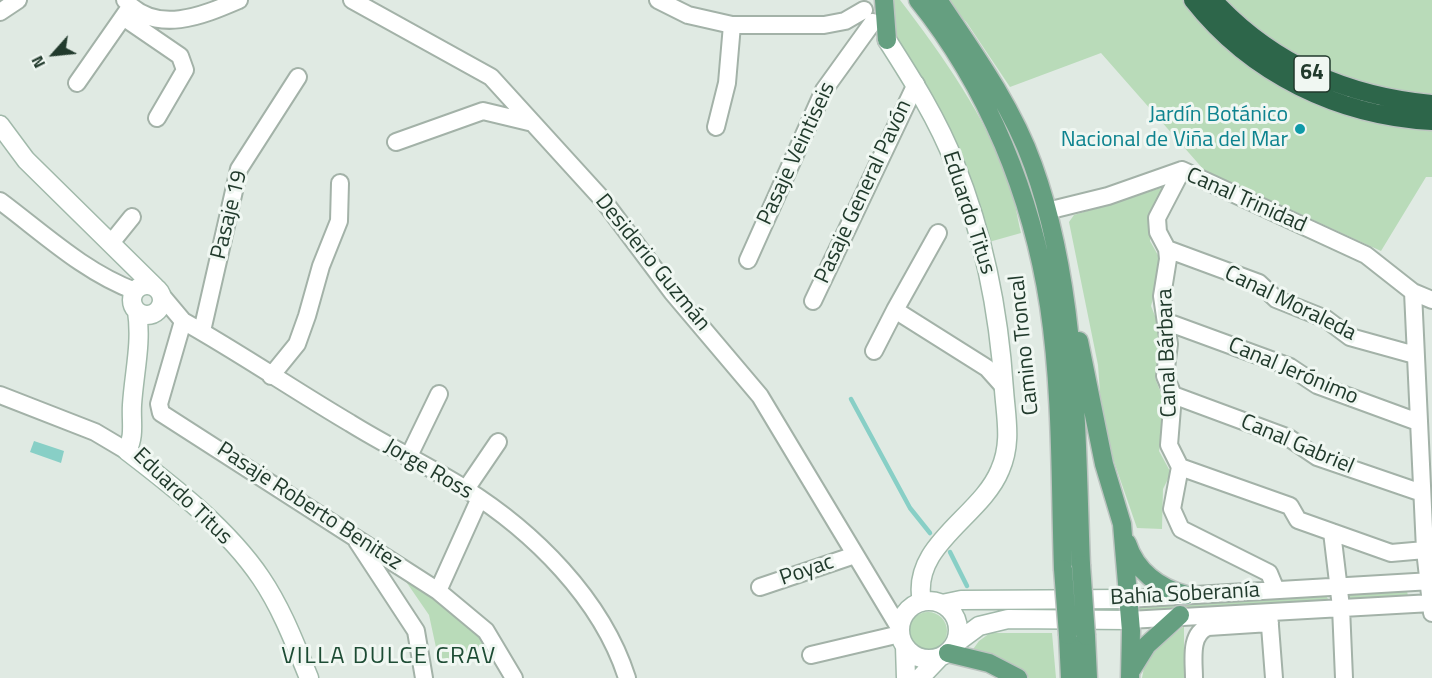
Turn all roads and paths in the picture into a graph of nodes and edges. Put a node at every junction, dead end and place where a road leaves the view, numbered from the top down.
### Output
1 (18, 0) edge
2 (239, 0) edge
3 (352, 0) edge
4 (658, 0) edge
5 (884, 0) edge
6 (918, 0) edge
7 (938, 0) edge
8 (1193, 0) edge
9 (1213, 0) edge
10 (126, 8) edge
11 (864, 11) edge
12 (0, 12) edge
13 (732, 25) junction
14 (887, 40) junction
15 (298, 77) dead end
16 (77, 83) dead end
17 (916, 84) junction
18 (1432, 104) edge
19 (157, 118) dead end
20 (1432, 121) edge
21 (0, 124) edge
22 (537, 124) junction
23 (716, 127) dead end
24 (396, 142) dead end
25 (1182, 170) junction
26 (340, 183) dead end
27 (0, 201) edge
28 (1047, 211) junction
29 (132, 217) dead end
30 (938, 233) dead end
31 (111, 243) junction
32 (1167, 249) junction
33 (1055, 252) junction
34 (748, 260) dead end
35 (1413, 292) junction
36 (148, 300) junction
37 (1432, 300) edge
38 (813, 301) dead end
39 (895, 310) junction
40 (180, 318) junction
41 (1167, 322) junction
42 (202, 331) junction
43 (874, 351) dead end
44 (1415, 355) junction
45 (271, 376) junction
46 (1004, 387) junction
47 (439, 394) dead end
48 (0, 395) edge
49 (1173, 395) junction
50 (1418, 422) junction
51 (498, 442) dead end
52 (127, 451) junction
53 (408, 458) junction
54 (1180, 467) junction
55 (1422, 493) junction
56 (473, 494) junction
57 (1122, 524) junction
58 (1332, 532) junction
59 (351, 533) junction
60 (1425, 550) junction
61 (855, 555) junction
62 (1430, 581) edge
63 (760, 587) dead end
64 (1338, 587) junction
65 (1276, 590) junction
66 (438, 591) junction
67 (1186, 595) junction
68 (1127, 598) junction
69 (922, 602) junction
70 (942, 604) junction
71 (1432, 606) edge
72 (1341, 607) junction
73 (1180, 615) junction
74 (1269, 616) junction
75 (1129, 620) junction
76 (902, 631) junction
77 (947, 651) junction
78 (811, 655) dead end
79 (1131, 674) edge
80 (309, 678) edge
81 (424, 678) edge
82 (514, 678) edge
83 (627, 678) edge
84 (906, 678) edge
85 (920, 678) edge
86 (1018, 678) edge
87 (1070, 678) edge
88 (1089, 678) edge
89 (1194, 678) edge
90 (1274, 678) edge
91 (1344, 678) edge

1 - 12 street
2 - 10 street
3 - 22 street, Desiderio Guzmán
4 - 13 street
5 - 14 main road
6 - 87 main road, Camino Troncal, bridge
7 - 28 main road, Camino Troncal
8 - 20 highway, 64
9 - 18 highway, 64
10 - 16 street
10 - 19 street
11 - 13 street
11 - 14 street, Eduardo Titus
11 - 34 street, Pasaje Veintiseis
13 - 23 street
14 - 17 street, Eduardo Titus
15 - 42 street, Pasaje 19
17 - 38 street, Pasaje General Pavón
17 - 46 street, Eduardo Titus
21 - 31 street, Eduardo Titus
22 - 24 street
22 - 61 street, Desiderio Guzmán
25 - 28 street, Canal Trinidad
25 - 32 street, Canal Bárbara
25 - 35 street, Canal Trinidad
26 - 45 street
27 - 36 street, Jorge Ross
28 - 33 main road, Camino Troncal
29 - 31 street
30 - 39 street
31 - 36 street, Eduardo Titus
32 - 41 street, Canal Bárbara
32 - 44 street, Canal Moraleda
33 - 57 main road
33 - 88 main road, Camino Troncal, bridge
35 - 37 street, Canal Trinidad
35 - 44 street
36 - 40 street, Jorge Ross
36 - 52 street, Eduardo Titus
39 - 43 street
39 - 46 street
40 - 42 street, Jorge Ross
40 - 59 street, Pasaje Roberto Benitez
41 - 49 street, Canal Bárbara
41 - 50 street, Canal Jerónimo
42 - 45 street, Jorge Ross
44 - 50 street
45 - 53 street, Jorge Ross
46 - 69 street, Eduardo Titus
47 - 53 street
48 - 52 street
49 - 54 street, Canal Bárbara
49 - 55 street, Canal Gabriel
50 - 55 street
51 - 56 street
52 - 80 street, Eduardo Titus
53 - 56 street, Jorge Ross
54 - 58 street
54 - 65 street
55 - 60 street
56 - 66 street
56 - 83 street, Jorge Ross
57 - 67 main road
57 - 68 main road
58 - 60 street
58 - 64 street
59 - 66 street, Pasaje Roberto Benitez
59 - 81 street
60 - 62 street
61 - 63 street, Poyac
61 - 76 street, Desiderio Guzmán
62 - 64 street, Bahía Soberanía
62 - 71 street, Bahía Soberanía
64 - 65 street, Bahía Soberanía
64 - 72 street
65 - 67 street, Bahía Soberanía
66 - 82 street, Pasaje Roberto Benitez
67 - 68 street, Bahía Soberanía
68 - 70 street, Bahía Soberanía
68 - 75 main road
69 - 70 street
69 - 76 street
70 - 77 street
71 - 72 street, Bahía Soberanía
72 - 74 street, Bahía Soberanía
72 - 91 street
73 - 74 street, Bahía Soberanía
73 - 75 street, Bahía Soberanía
73 - 79 main road
74 - 89 street
74 - 90 street
75 - 77 street, Bahía Soberanía
75 - 79 main road
76 - 77 street
76 - 78 street
76 - 84 street
77 - 85 street
77 - 86 main road

